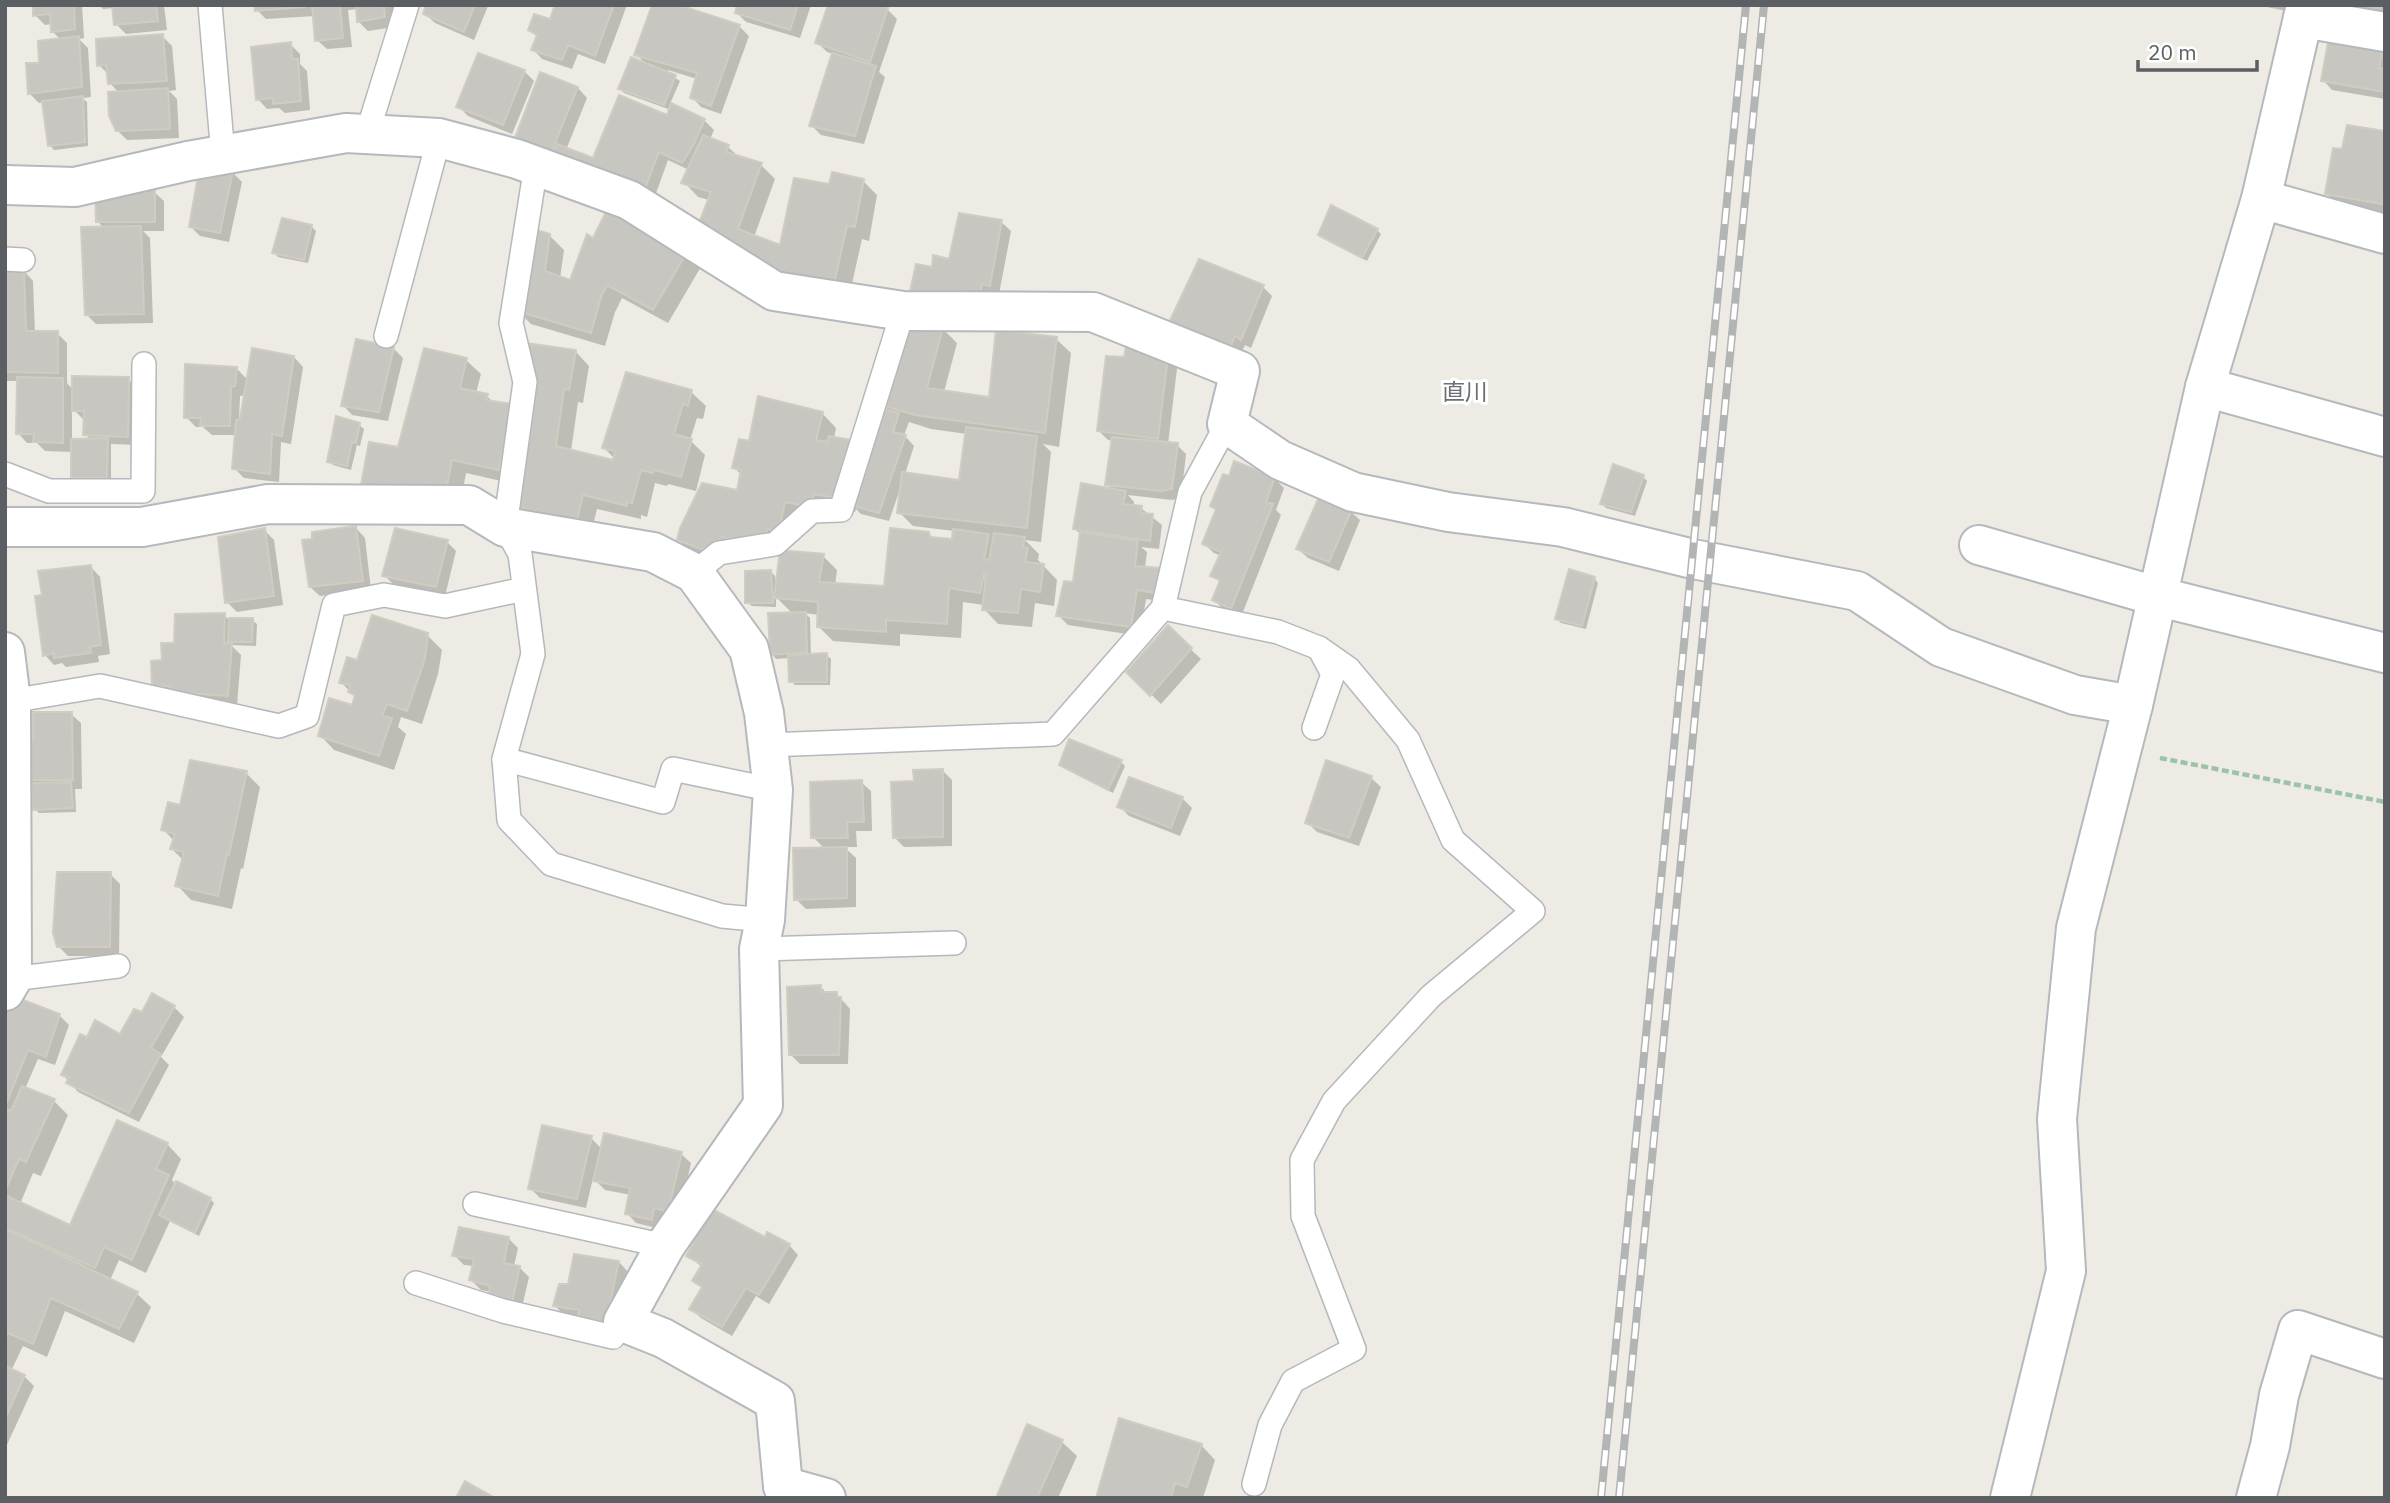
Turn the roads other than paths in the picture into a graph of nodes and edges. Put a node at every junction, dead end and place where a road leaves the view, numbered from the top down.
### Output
1 (210, 5) edge
2 (407, 5) edge
3 (2304, 12) edge
4 (2385, 32) edge
5 (367, 134) junction
6 (439, 138) junction
7 (223, 155) junction
8 (536, 166) junction
9 (5, 185) edge
10 (2261, 199) junction
11 (2385, 234) edge
12 (903, 311) junction
13 (386, 336) dead end
14 (144, 364) dead end
15 (2205, 387) junction
16 (1227, 424) junction
17 (2385, 438) edge
18 (5, 474) edge
19 (5, 527) edge
20 (506, 527) junction
21 (1979, 545) dead end
22 (694, 573) junction
23 (524, 589) junction
24 (2156, 596) junction
25 (1163, 608) junction
26 (1319, 648) junction
27 (5, 652) edge
28 (2385, 653) edge
29 (10, 701) junction
30 (2133, 705) junction
31 (1314, 728) dead end
32 (768, 745) junction
33 (503, 759) junction
34 (774, 790) junction
35 (762, 935) junction
36 (954, 943) dead end
37 (118, 966) dead end
38 (9, 985) edge
39 (475, 1204) dead end
40 (666, 1246) junction
41 (416, 1283) dead end
42 (623, 1322) junction
43 (2385, 1359) edge
44 (1254, 1485) dead end
45 (776, 1492) edge
46 (826, 1498) edge
47 (2010, 1498) edge
48 (2256, 1498) edge

1 - 7 lane
2 - 5 lane
3 - 4 street
3 - 10 street
5 - 6 street
5 - 7 street
6 - 8 street
6 - 13 lane
7 - 9 street
8 - 12 street
8 - 20 lane
10 - 11 street
10 - 15 street
12 - 16 street
12 - 22 lane
14 - 18 lane
15 - 17 street
15 - 24 street
16 - 25 lane
16 - 30 street
19 - 20 street
20 - 22 street
20 - 23 lane
21 - 24 street
22 - 32 street
23 - 29 lane
23 - 33 lane
24 - 28 street
24 - 30 street
25 - 26 lane
25 - 32 lane
26 - 31 lane
26 - 44 lane
27 - 29 street
29 - 38 street
30 - 47 street
32 - 34 street
33 - 34 lane
33 - 35 lane
34 - 35 street
35 - 36 lane
35 - 40 street
37 - 38 lane
39 - 40 lane
40 - 42 street
41 - 42 lane
42 - 45 street
43 - 48 street
45 - 46 street

